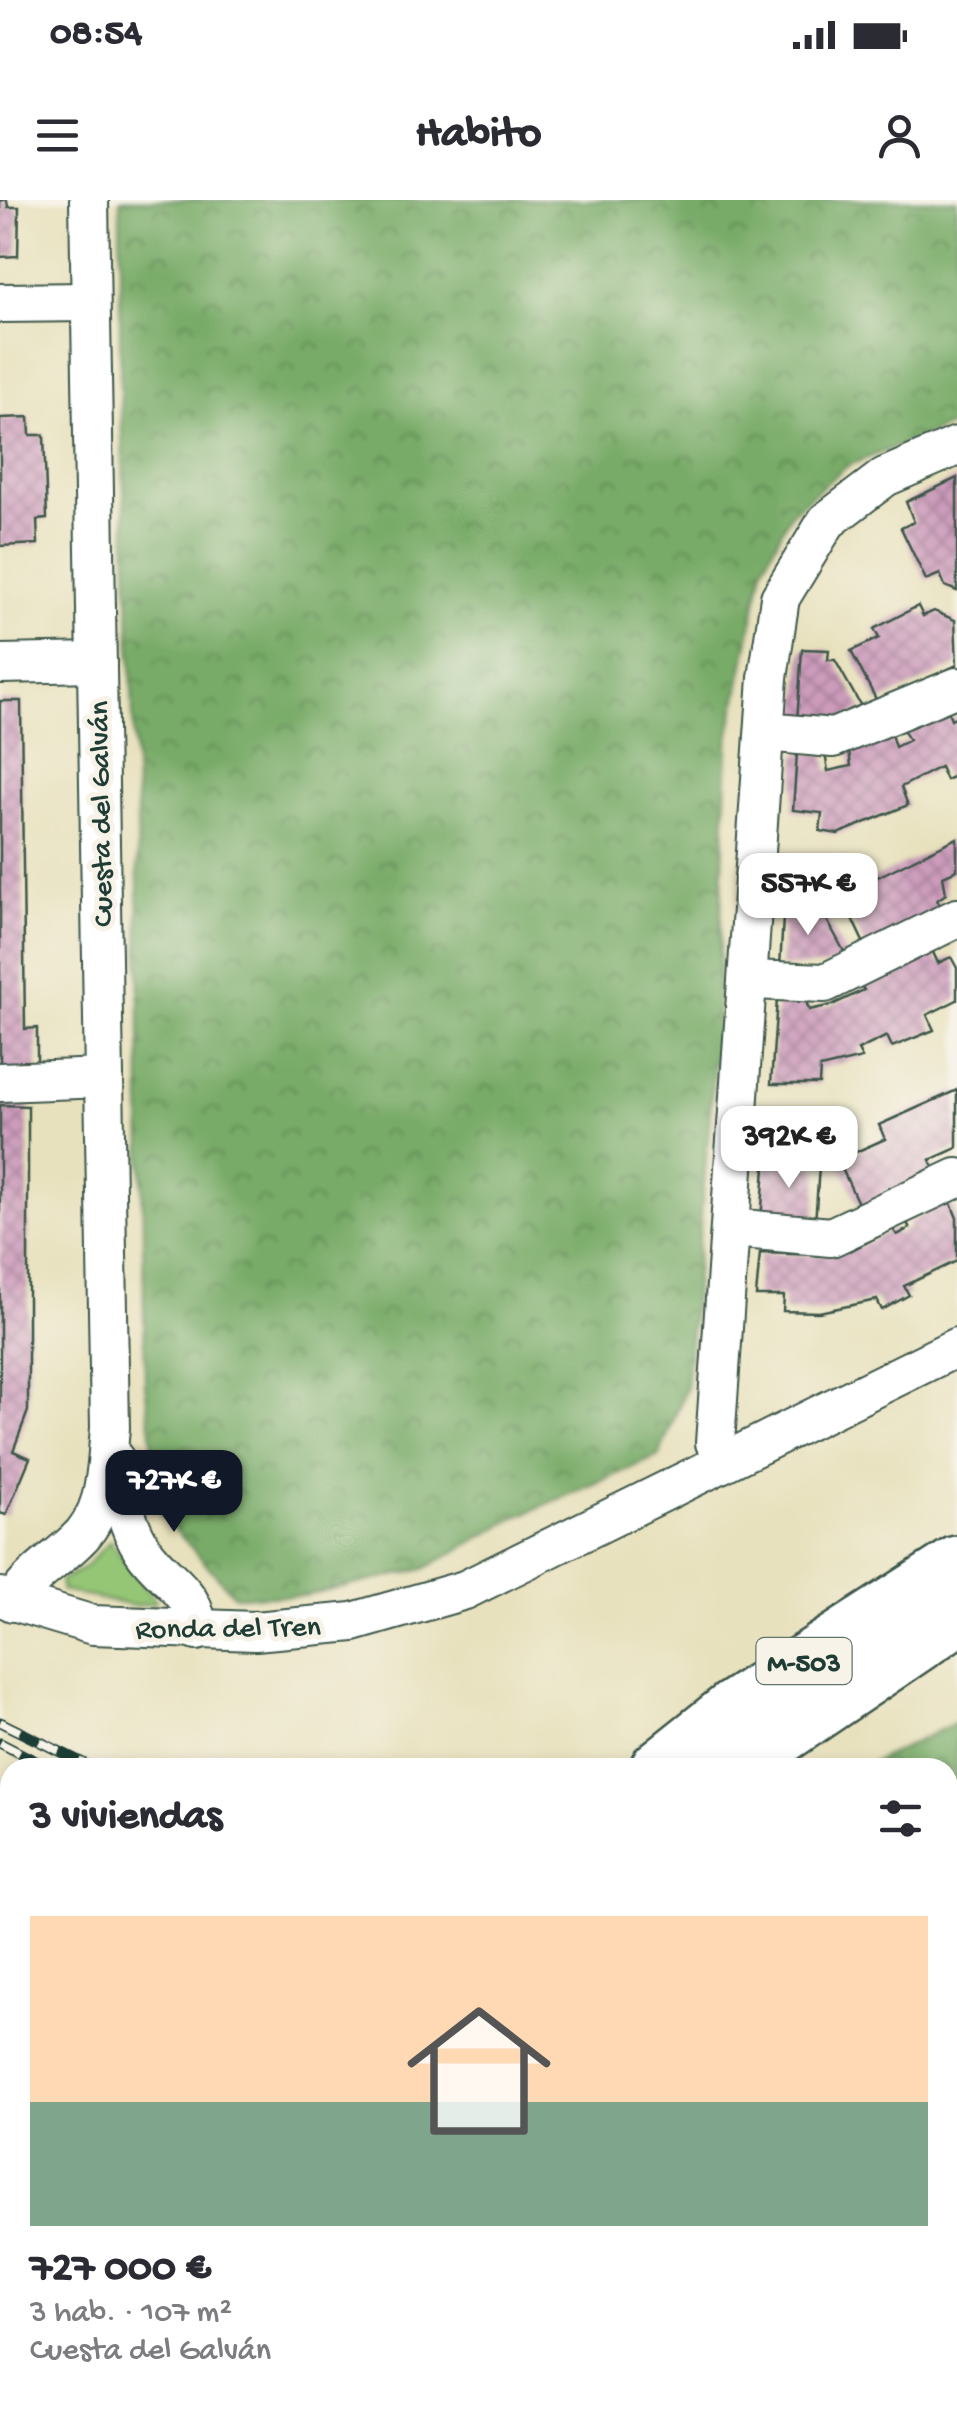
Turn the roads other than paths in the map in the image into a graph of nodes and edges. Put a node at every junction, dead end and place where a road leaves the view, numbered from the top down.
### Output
1 (89, 200) edge
2 (90, 302) junction
3 (0, 303) edge
4 (957, 446) edge
5 (96, 662) junction
6 (0, 664) edge
7 (957, 688) edge
8 (765, 732) junction
9 (955, 924) edge
10 (750, 980) junction
11 (104, 1078) junction
12 (0, 1082) edge
13 (957, 1178) edge
14 (732, 1228) junction
15 (957, 1347) edge
16 (110, 1428) junction
17 (725, 1458) junction
18 (957, 1564) edge
19 (7, 1599) edge
20 (957, 1617) edge
21 (198, 1631) junction
22 (671, 1758) edge
23 (749, 1758) edge

1 - 2 street, Cuesta del Galván
2 - 3 street
2 - 5 street, Cuesta del Galván
4 - 8 street
5 - 6 street
5 - 11 street, Cuesta del Galván
7 - 8 street
8 - 10 street
9 - 10 street
10 - 14 street
11 - 12 street
11 - 16 street, Cuesta del Galván
13 - 14 street
14 - 17 street
15 - 17 street, Ronda del Tren
16 - 19 street, Cuesta del Galván
16 - 21 street, Cuesta del Galván
17 - 21 street, Ronda del Tren
18 - 22 highway, M-503
19 - 21 street, Ronda del Tren
20 - 23 highway, M-503

